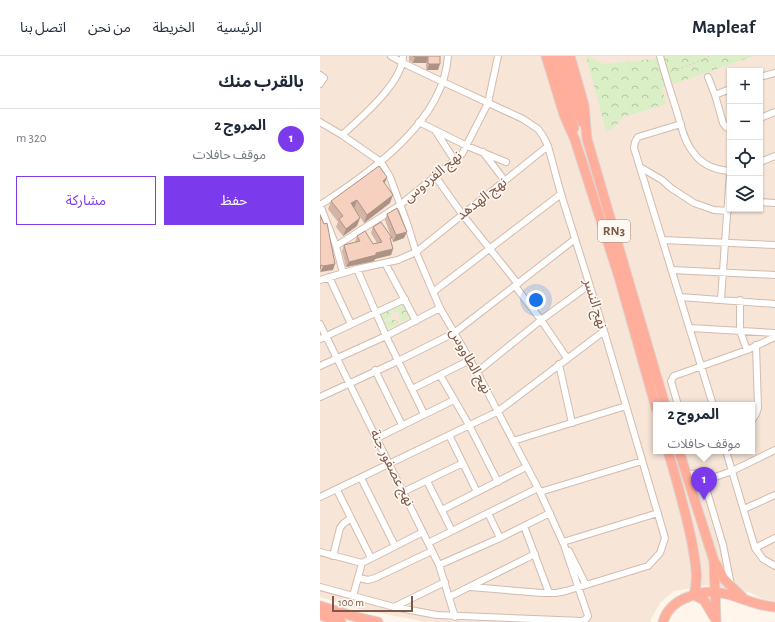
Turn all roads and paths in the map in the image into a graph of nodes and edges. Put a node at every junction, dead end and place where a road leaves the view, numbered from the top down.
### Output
1 (391, 56) edge
2 (403, 56) edge
3 (448, 56) edge
4 (498, 56) edge
5 (546, 56) edge
6 (554, 56) edge
7 (562, 56) edge
8 (570, 56) edge
9 (660, 56) edge
10 (709, 56) edge
11 (403, 63) junction
12 (775, 73) edge
13 (665, 74) junction
14 (320, 76) edge
15 (763, 76) edge
16 (708, 77) dead end
17 (442, 82) junction
18 (320, 84) edge
19 (727, 90) edge
20 (716, 95) junction
21 (488, 104) junction
22 (775, 112) edge
23 (763, 117) edge
24 (320, 122) edge
25 (419, 122) junction
26 (680, 124) junction
27 (727, 128) edge
28 (435, 130) junction
29 (342, 135) junction
30 (587, 139) junction
31 (575, 140) junction
32 (467, 146) junction
33 (548, 146) junction
34 (482, 151) junction
35 (775, 156) edge
36 (455, 161) junction
37 (763, 161) edge
38 (381, 162) junction
39 (506, 162) dead end
40 (640, 167) junction
41 (727, 171) edge
42 (435, 176) junction
43 (505, 181) junction
44 (561, 194) junction
45 (763, 202) edge
46 (775, 203) edge
47 (400, 204) junction
48 (320, 205) edge
49 (727, 211) edge
50 (728, 212) edge
51 (462, 214) junction
52 (575, 239) junction
53 (663, 240) junction
54 (725, 243) junction
55 (775, 245) edge
56 (336, 246) junction
57 (490, 249) junction
58 (416, 252) junction
59 (385, 263) junction
60 (357, 269) junction
61 (672, 270) junction
62 (723, 272) junction
63 (343, 273) junction
64 (775, 275) edge
65 (329, 277) junction
66 (320, 280) edge
67 (516, 285) junction
68 (589, 285) junction
69 (433, 292) junction
70 (680, 297) junction
71 (405, 299) junction
72 (721, 299) junction
73 (740, 300) junction
74 (775, 304) edge
75 (440, 308) junction
76 (375, 313) junction
77 (541, 320) junction
78 (416, 321) junction
79 (320, 324) edge
80 (351, 324) junction
81 (690, 328) junction
82 (604, 331) junction
83 (740, 331) junction
84 (454, 333) junction
85 (775, 333) edge
86 (386, 336) junction
87 (775, 336) edge
88 (323, 338) edge
89 (756, 345) junction
90 (747, 350) junction
91 (337, 358) junction
92 (567, 358) junction
93 (470, 360) junction
94 (398, 361) junction
95 (559, 364) junction
96 (320, 366) edge
97 (701, 366) junction
98 (375, 370) junction
99 (477, 372) junction
100 (440, 375) junction
101 (349, 383) junction
102 (412, 389) junction
103 (320, 397) edge
104 (454, 400) junction
105 (654, 402) edge
106 (664, 402) edge
107 (677, 402) edge
108 (712, 402) edge
109 (626, 406) junction
110 (497, 412) junction
111 (424, 414) junction
112 (755, 416) edge
113 (572, 423) junction
114 (402, 425) junction
115 (469, 425) junction
116 (449, 435) junction
117 (377, 438) junction
118 (513, 441) junction
119 (775, 450) edge
120 (669, 454) edge
121 (679, 454) edge
122 (727, 454) edge
123 (642, 461) junction
124 (390, 464) junction
125 (463, 464) junction
126 (526, 467) junction
127 (732, 472) junction
128 (686, 475) junction
129 (362, 478) junction
130 (427, 481) junction
131 (704, 481) junction
132 (498, 482) junction
133 (337, 490) junction
134 (539, 490) junction
135 (403, 492) junction
136 (477, 492) junction
137 (775, 495) edge
138 (320, 498) edge
139 (744, 509) junction
140 (442, 510) junction
141 (488, 513) junction
142 (550, 513) junction
143 (658, 513) junction
144 (351, 518) junction
145 (524, 526) junction
146 (452, 531) junction
147 (423, 532) junction
148 (500, 538) junction
149 (775, 538) edge
150 (428, 543) junction
151 (563, 543) junction
152 (395, 546) junction
153 (755, 548) junction
154 (432, 551) junction
155 (320, 552) edge
156 (535, 554) junction
157 (333, 556) junction
158 (371, 558) junction
159 (714, 561) junction
160 (362, 563) junction
161 (439, 565) junction
162 (775, 566) edge
163 (359, 578) junction
164 (445, 582) junction
165 (586, 585) junction
166 (320, 587) edge
167 (470, 587) junction
168 (579, 587) junction
169 (731, 587) junction
170 (714, 592) junction
171 (549, 593) junction
172 (694, 595) junction
173 (353, 596) junction
174 (449, 597) junction
175 (750, 603) junction
176 (320, 606) edge
177 (394, 607) junction
178 (775, 607) edge
179 (320, 615) edge
180 (455, 616) junction
181 (715, 621) edge
182 (341, 622) edge
183 (378, 622) edge
184 (663, 622) edge

1 - 11 street, نهج النسر
2 - 11 street
3 - 17 street
4 - 21 street, نهج الفردوس
5 - 31 highway, RN3
6 - 31 highway
7 - 30 highway
8 - 30 highway, RN3
9 - 13 street
10 - 13 path
11 - 17 street, نهج النسر
11 - 29 street
12 - 15 street
13 - 26 street
14 - 18 street
16 - 20 street
17 - 21 street, نهج النسر
17 - 25 street
19 - 20 street
20 - 27 street
21 - 32 street, نهج الفردوس
21 - 33 street, نهج النسر
22 - 23 street
24 - 29 street, نهج الطاووس
25 - 28 street
25 - 38 street
26 - 40 street
26 - 41 street
28 - 32 street
28 - 36 street
29 - 38 street, نهج الطاووس
30 - 106 highway, RN3
31 - 105 highway, RN3
32 - 34 street
32 - 36 street, نهج الفردوس
33 - 43 street, نهج الهدهد
33 - 44 street, نهج النسر
34 - 39 street
34 - 43 street
35 - 37 street
36 - 42 street, نهج الفردوس
38 - 47 street, نهج الطاووس
38 - 48 street
40 - 49 street
40 - 53 street
42 - 47 street, نهج الفردوس
42 - 51 street
43 - 51 street, نهج الهدهد
44 - 52 street, نهج النسر
44 - 57 street
45 - 46 street
47 - 56 street, نهج الفردوس
47 - 58 street, نهج الطاووس
48 - 56 street
50 - 54 street
51 - 57 street
51 - 58 street, نهج الهدهد
52 - 67 street
52 - 68 street, نهج النسر
53 - 54 street
53 - 61 street
54 - 55 street
54 - 62 street
56 - 63 street
57 - 67 street
57 - 69 street
58 - 59 street, نهج الهدهد
58 - 69 street, نهج الطاووس
59 - 60 street, نهج الهدهد
59 - 71 street
60 - 63 street, نهج الهدهد
60 - 76 street
61 - 62 street
61 - 70 street
62 - 64 street
62 - 72 street
63 - 65 street, نهج الهدهد
65 - 66 street, نهج الهدهد
65 - 80 street
67 - 77 street
67 - 84 street
68 - 77 street
68 - 82 street, نهج النسر
69 - 75 street, نهج الطاووس
70 - 72 street
70 - 81 street
71 - 76 street
71 - 78 street
72 - 73 street
73 - 74 street
73 - 83 street
75 - 78 street
75 - 84 street, نهج الطاووس
76 - 80 street
76 - 86 street
77 - 92 street
77 - 99 street
78 - 86 street
79 - 88 street, نهج عصفور جنة
80 - 88 street
81 - 83 street
81 - 97 street
82 - 92 street
82 - 109 street, نهج النسر
83 - 85 street
83 - 90 street
84 - 93 street, نهج الطاووس
84 - 94 street
86 - 91 street
86 - 94 street
87 - 89 street
88 - 91 street, نهج عصفور جنة
89 - 90 street
89 - 112 street
90 - 97 street
91 - 96 street
91 - 101 street, نهج عصفور جنة
92 - 95 street
93 - 99 street, نهج الطاووس
93 - 100 street
94 - 98 street
94 - 102 street
95 - 110 street
95 - 113 street
97 - 107 street
97 - 108 street
98 - 101 street
98 - 114 street
99 - 110 street, نهج الطاووس
100 - 102 street
100 - 104 street
101 - 103 street
101 - 117 street, نهج عصفور جنة
102 - 111 street
104 - 111 street
104 - 115 street
109 - 113 street
109 - 123 street, نهج النسر
110 - 115 street
110 - 118 street, نهج الطاووس
111 - 114 street
113 - 118 street
114 - 117 street
115 - 116 street
115 - 132 street
116 - 124 street
116 - 125 street
117 - 124 street, نهج عصفور جنة
118 - 126 street, نهج الطاووس
119 - 127 street
120 - 172 highway
121 - 128 highway
122 - 127 street
123 - 134 street
123 - 143 street, نهج النسر
124 - 129 street
124 - 135 street, نهج عصفور جنة
125 - 130 street
125 - 136 street
126 - 132 street
126 - 134 street, نهج الطاووس
127 - 131 street
127 - 139 street
128 - 131 street
128 - 159 highway
129 - 133 street
129 - 152 street
130 - 135 street
130 - 140 street
131 - 169 street
132 - 136 street
133 - 138 street
133 - 144 street
134 - 141 street
134 - 142 street, نهج الطاووس
135 - 147 street, نهج عصفور جنة
136 - 140 street
137 - 139 street
139 - 153 street
140 - 146 street
141 - 146 street
141 - 148 street
142 - 145 street
142 - 151 street, نهج الطاووس
143 - 151 street
143 - 165 street, نهج النسر
144 - 157 street
144 - 158 street
145 - 148 street
145 - 156 street
146 - 150 street
147 - 150 street, نهج عصفور جنة
147 - 152 street
148 - 161 street
149 - 153 street
150 - 154 street, نهج عصفور جنة
151 - 165 street
151 - 168 street, نهج الطاووس
152 - 158 street
153 - 162 street
154 - 161 street, نهج عصفور جنة
154 - 163 street
155 - 157 street
156 - 167 street
156 - 171 street
157 - 160 street
158 - 160 street
159 - 169 highway
159 - 170 highway
160 - 163 street
161 - 164 street, نهج عصفور جنة
163 - 173 street
164 - 174 street, نهج عصفور جنة
164 - 177 street
165 - 168 street, نهج النسر
166 - 173 street
167 - 171 street, نهج النسر
167 - 174 street
168 - 171 street, نهج النسر
168 - 180 street, نهج الطاووس
169 - 175 highway
170 - 172 highway
170 - 175 highway
170 - 181 highway
172 - 181 highway
172 - 184 highway
173 - 177 street
174 - 180 street, نهج عصفور جنة
175 - 178 highway
176 - 183 highway
177 - 180 street
179 - 182 highway

